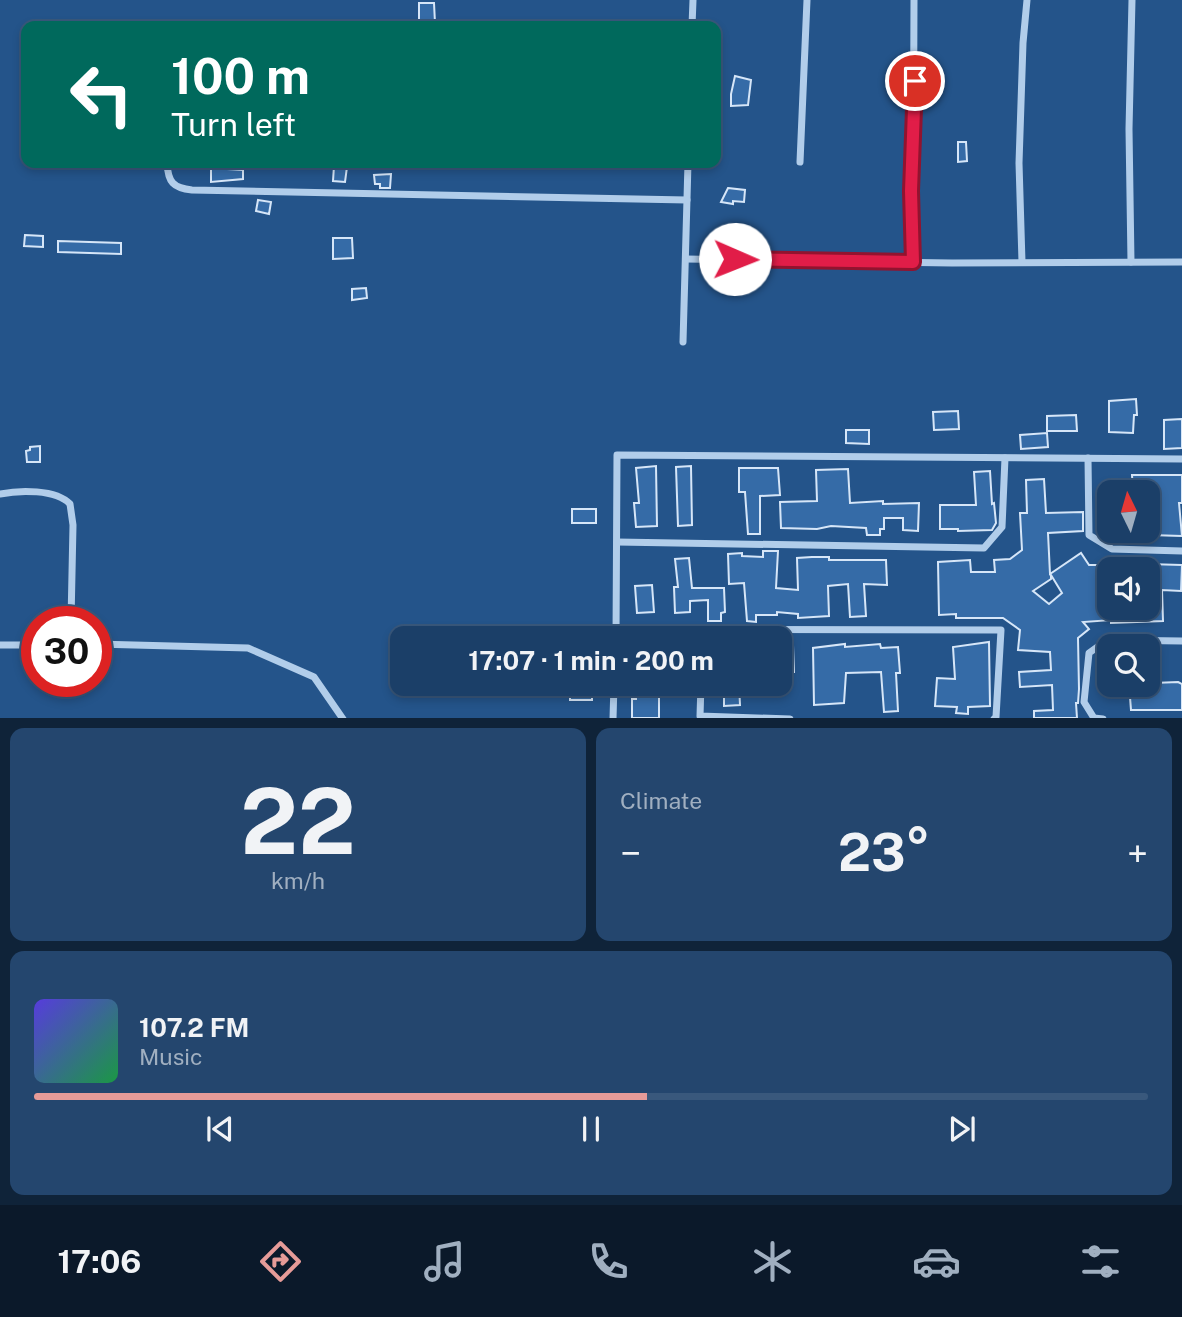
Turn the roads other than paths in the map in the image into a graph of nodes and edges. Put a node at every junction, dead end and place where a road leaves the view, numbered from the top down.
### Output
1 (693, 0) edge
2 (807, 0) edge
3 (914, 0) edge
4 (1027, 0) edge
5 (1132, 0) edge
6 (692, 21) edge
7 (800, 162) dead end
8 (168, 168) edge
9 (688, 168) edge
10 (687, 200) junction
11 (685, 259) junction
12 (913, 262) junction
13 (1022, 262) junction
14 (1131, 262) junction
15 (1182, 262) edge
16 (683, 342) dead end
17 (1005, 458) junction
18 (1088, 458) junction
19 (1182, 459) edge
20 (0, 494) edge
21 (617, 542) junction
22 (1182, 551) edge
23 (71, 606) edge
24 (616, 626) edge
25 (792, 633) edge
26 (1182, 641) edge
27 (0, 645) edge
28 (21, 645) edge
29 (112, 645) edge
30 (614, 696) edge
31 (701, 696) edge
32 (342, 718) edge
33 (613, 718) edge
34 (760, 718) edge
35 (995, 718) edge
36 (1094, 718) edge

1 - 6 street
2 - 7 street
3 - 12 street
4 - 13 street
5 - 14 street
8 - 10 street
9 - 10 street
10 - 11 street
11 - 12 street
11 - 16 street
12 - 13 street
13 - 14 street
14 - 15 street
17 - 18 street
17 - 21 street
17 - 21 street
18 - 19 street
18 - 22 street
20 - 23 street
21 - 24 street
25 - 35 street
26 - 36 street
27 - 28 street
29 - 32 street
30 - 33 street
31 - 34 street

